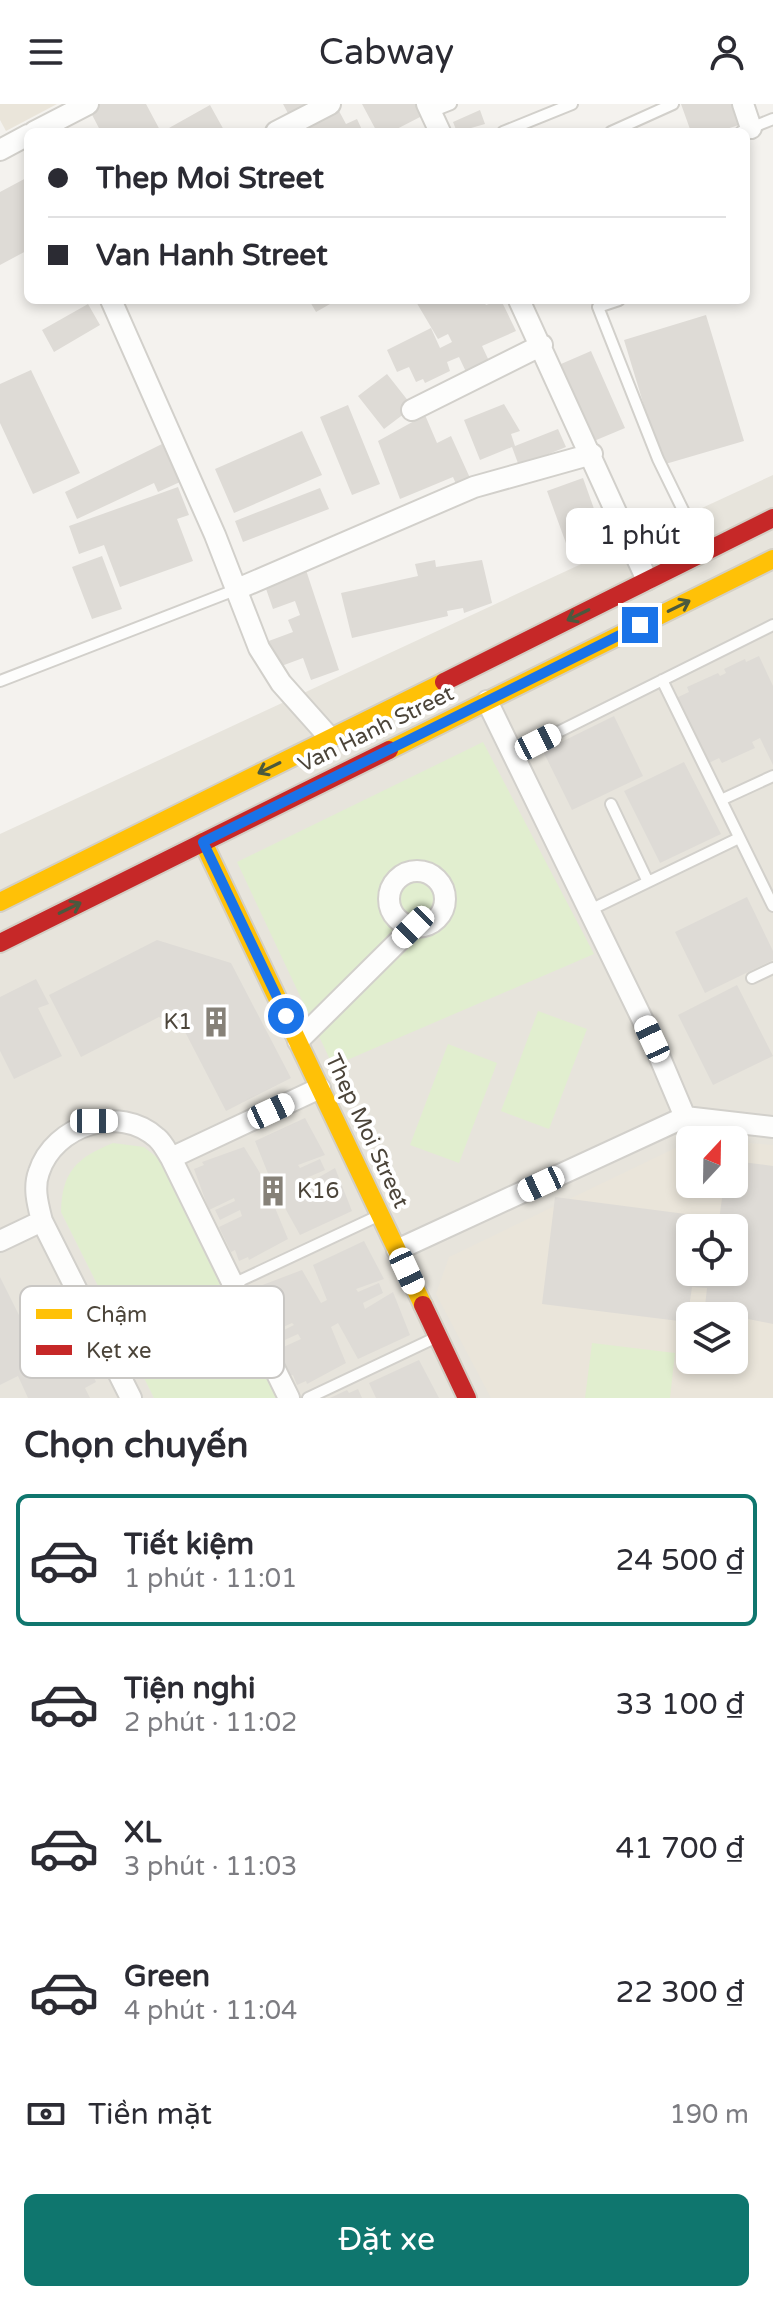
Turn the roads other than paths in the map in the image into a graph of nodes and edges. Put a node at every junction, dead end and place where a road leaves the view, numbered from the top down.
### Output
1 (88, 104) edge
2 (330, 104) edge
3 (451, 104) edge
4 (572, 104) edge
5 (673, 104) edge
6 (743, 104) edge
7 (429, 108) edge
8 (773, 119) edge
9 (42, 128) edge
10 (284, 128) edge
11 (438, 128) edge
12 (513, 128) edge
13 (620, 128) edge
14 (746, 128) edge
15 (750, 128) edge
16 (24, 137) edge
17 (0, 150) edge
18 (113, 304) edge
19 (521, 304) edge
20 (607, 304) edge
21 (542, 345) junction
22 (412, 410) dead end
23 (592, 454) junction
24 (773, 518) edge
25 (704, 552) junction
26 (773, 559) edge
27 (647, 580) junction
28 (235, 590) junction
29 (773, 625) edge
30 (662, 680) junction
31 (0, 681) edge
32 (487, 701) junction
33 (330, 738) junction
34 (514, 754) junction
35 (773, 776) edge
36 (721, 800) junction
37 (611, 804) dead end
38 (739, 838) junction
39 (203, 842) junction
40 (648, 882) junction
41 (0, 902) edge
42 (773, 906) edge
43 (590, 910) junction
44 (413, 927) dead end
45 (0, 943) edge
46 (773, 968) edge
47 (752, 978) dead end
48 (298, 1041) junction
49 (320, 1088) junction
50 (685, 1117) junction
51 (773, 1127) edge
52 (171, 1158) junction
53 (380, 1215) junction
54 (42, 1221) junction
55 (0, 1241) edge
56 (397, 1250) junction
57 (233, 1284) joint
58 (75, 1286) edge
59 (438, 1337) junction
60 (121, 1378) edge
61 (279, 1378) edge
62 (131, 1398) edge
63 (289, 1398) edge
64 (308, 1398) edge
65 (467, 1398) edge

1 - 9 street
2 - 10 street
3 - 7 lane
4 - 12 lane
5 - 13 lane
6 - 14 street
7 - 11 street
8 - 15 lane
16 - 17 street
18 - 28 street
19 - 21 street
20 - 25 lane
21 - 22 street
21 - 23 street
23 - 27 street
23 - 28 street
24 - 25 street, Van Hanh Street
25 - 27 street, Van Hanh Street
32 -> 26 street, Van Hanh Street
27 -> 33 street, Van Hanh Street
28 - 31 lane
28 - 33 street
29 - 30 lane
30 - 34 lane
30 - 36 lane
32 - 34 street
32 - 39 street, Van Hanh Street
33 -> 41 street, Van Hanh Street
34 - 43 street
35 - 36 lane
36 - 38 lane
37 - 40 lane
38 - 40 lane
38 - 42 lane
45 -> 39 street, Van Hanh Street
39 - 48 street, Thep Moi Street
40 - 43 lane
43 - 50 street
44 - 48 street
46 - 47 lane
48 - 49 street, Thep Moi Street
49 - 52 street
49 - 53 street, Thep Moi Street
50 - 51 street
50 - 56 street
52 - 54 street
52 - 57 street
53 - 56 street, Thep Moi Street
53 - 57 lane
54 - 55 street
54 - 58 street
56 - 59 street, Thep Moi Street
59 - 64 lane
59 - 65 street, Thep Moi Street
60 - 62 street
61 - 63 street

